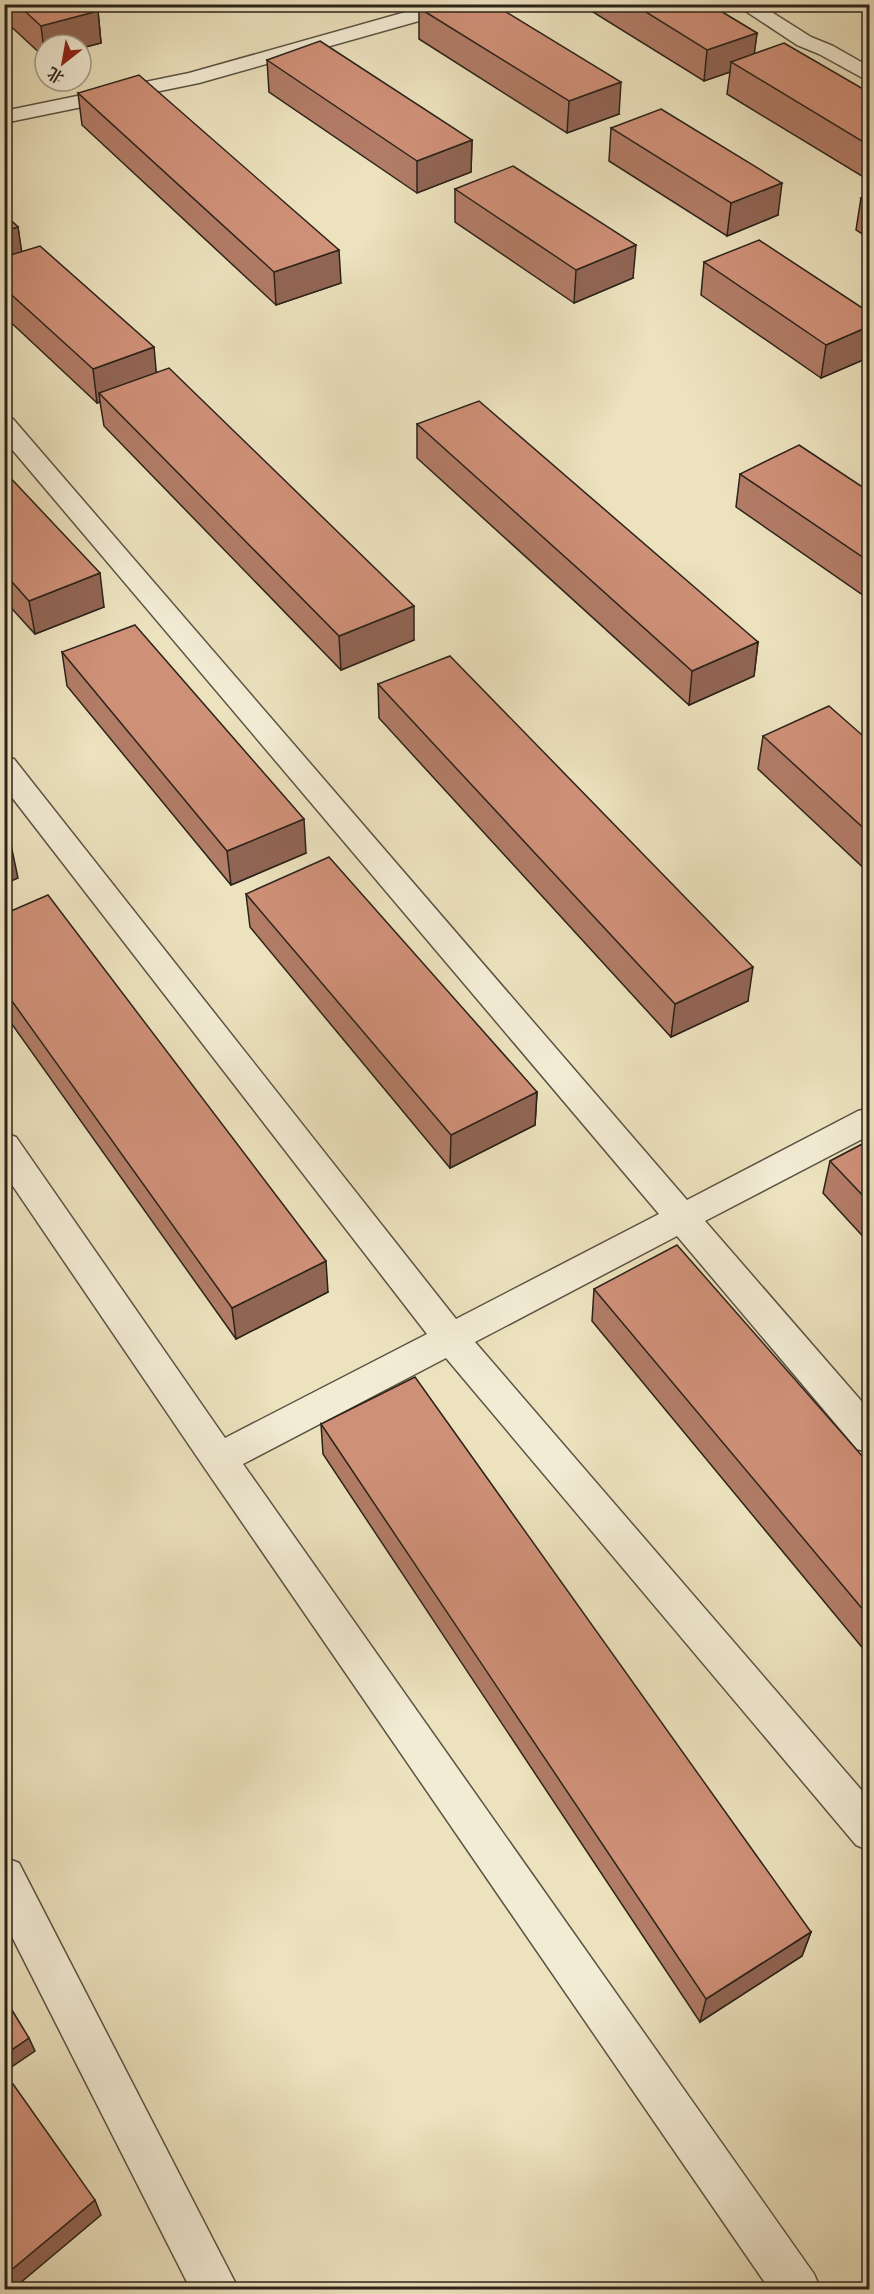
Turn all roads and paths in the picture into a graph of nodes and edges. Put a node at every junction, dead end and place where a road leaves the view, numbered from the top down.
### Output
1 (458, 4) edge
2 (744, 4) edge
3 (870, 76) edge
4 (4, 117) edge
5 (4, 424) edge
6 (4, 766) edge
7 (870, 1120) edge
8 (4, 1146) edge
9 (681, 1218) junction
10 (450, 1338) junction
11 (870, 1438) edge
12 (219, 1459) junction
13 (870, 1831) edge
14 (4, 1877) edge
15 (216, 2289) edge
16 (798, 2289) edge

1 - 4 street
2 - 3 street
5 - 9 street
6 - 10 street
7 - 9 street
8 - 12 street
9 - 10 street
9 - 11 street
10 - 12 street
10 - 13 street
12 - 16 street
14 - 15 street

